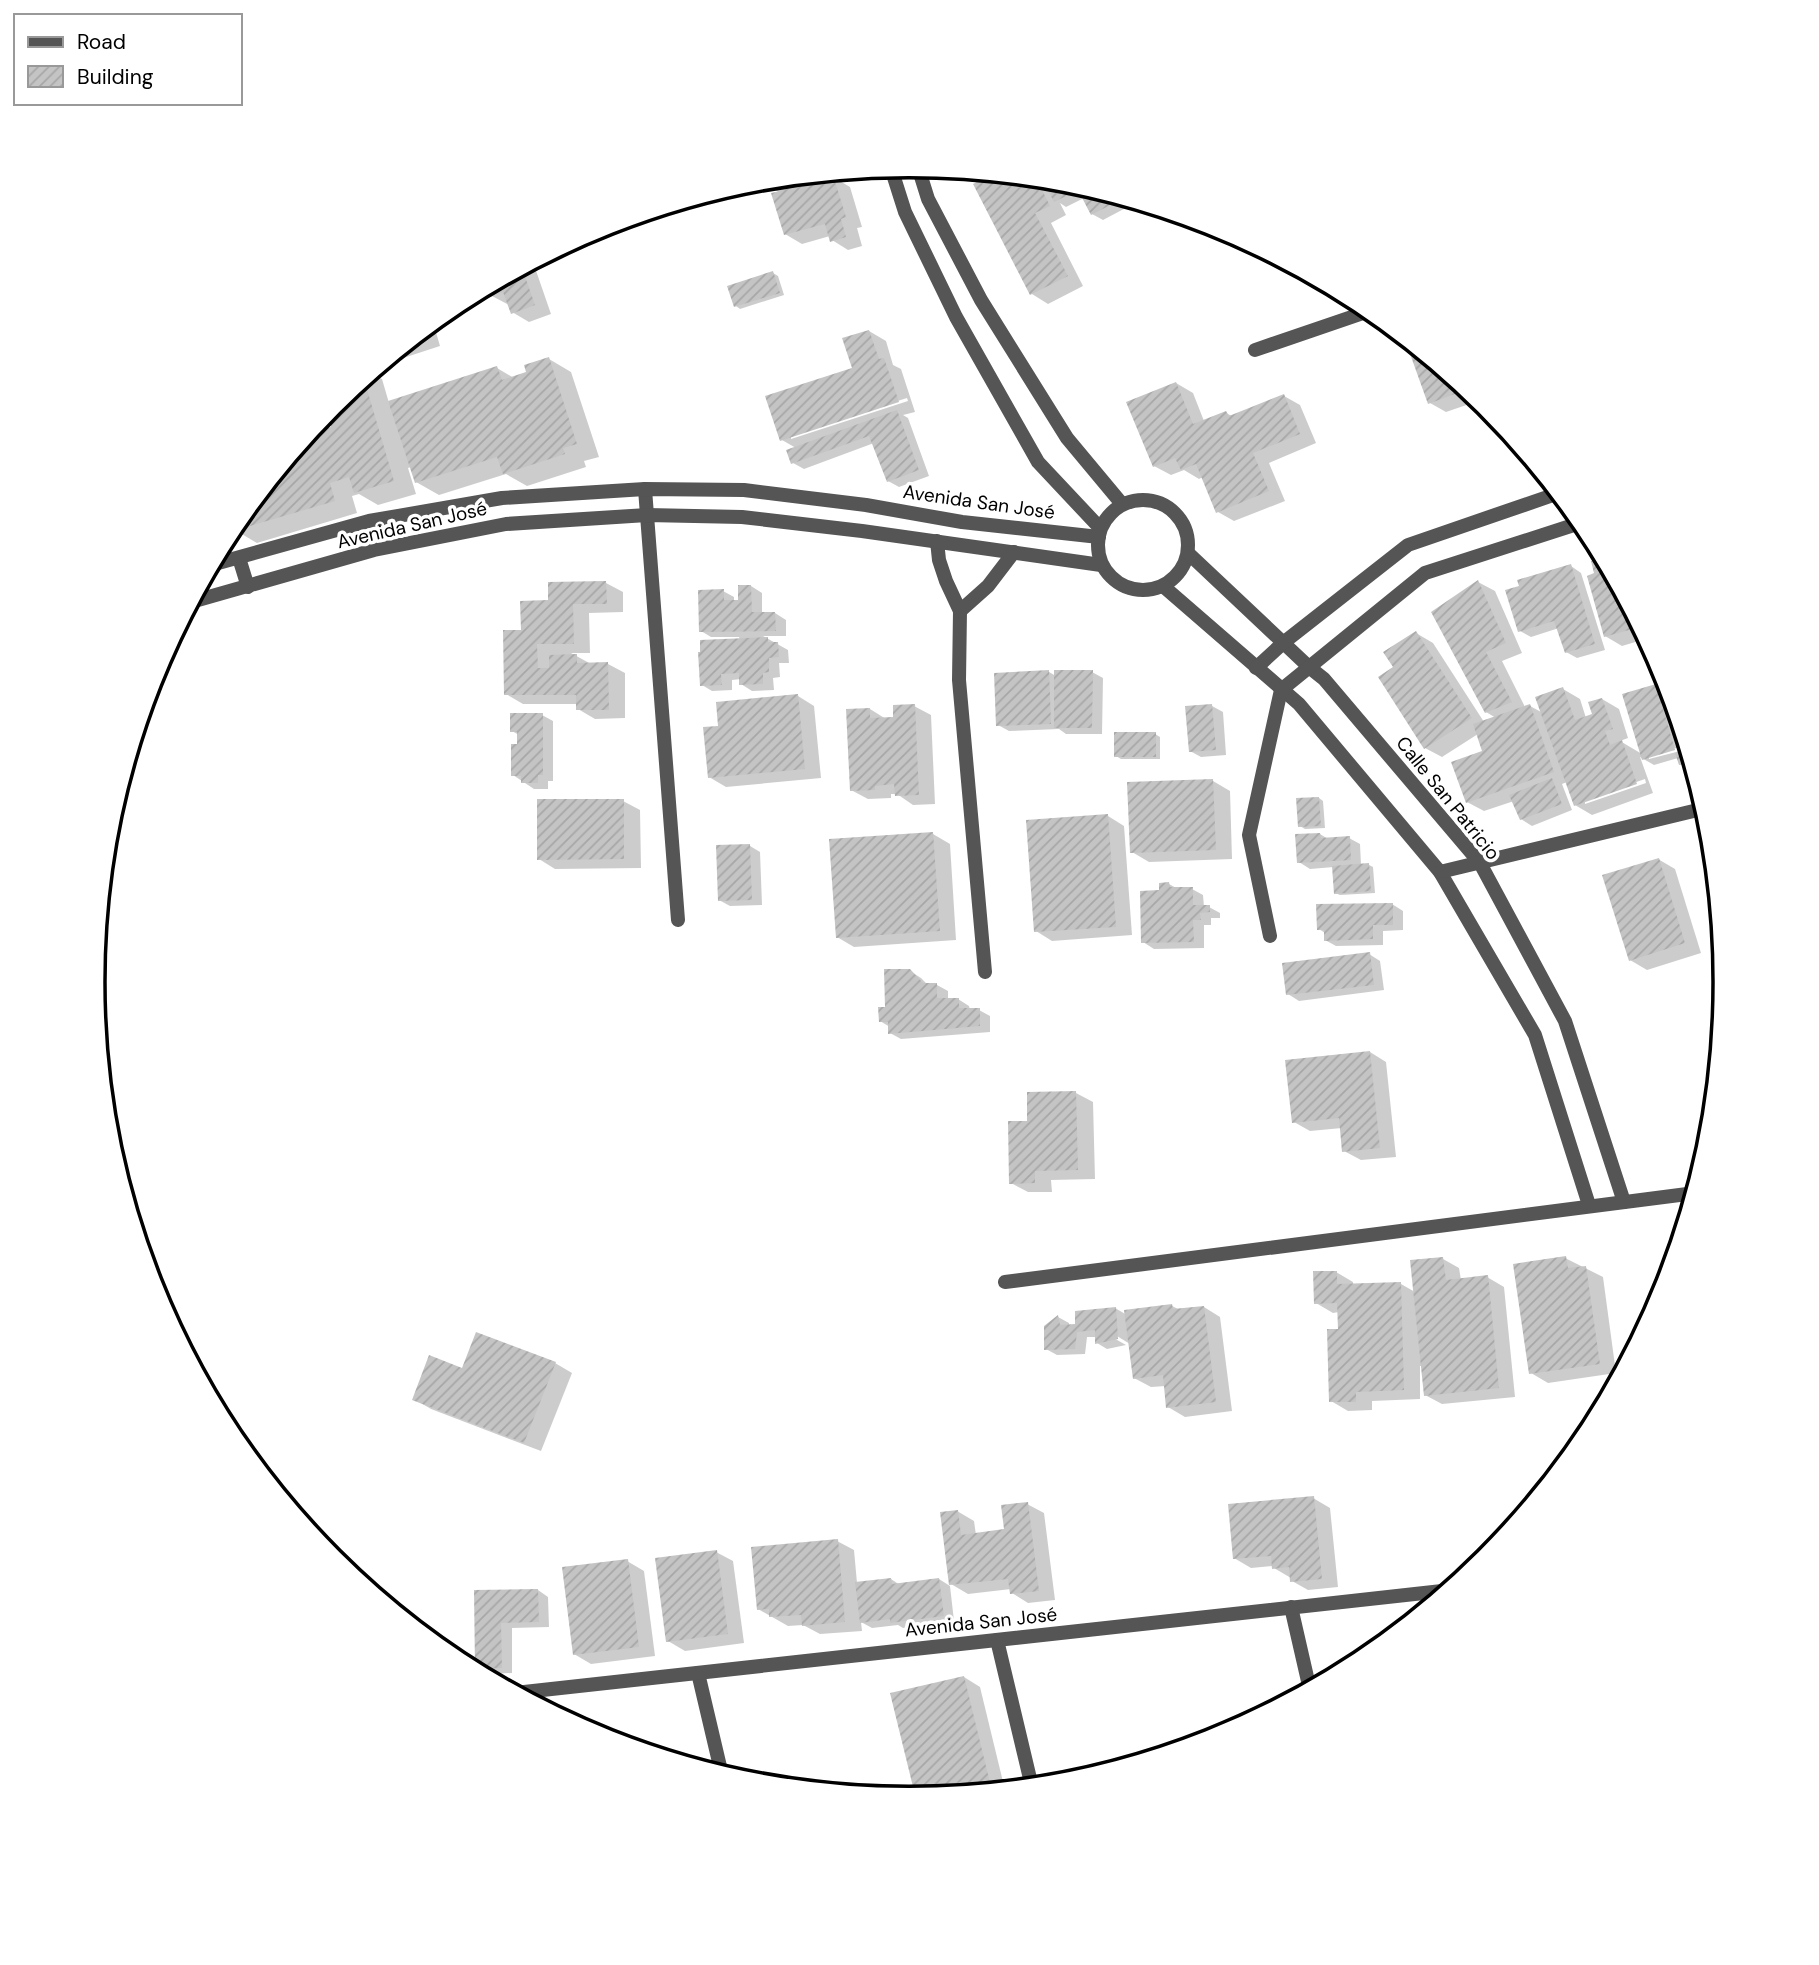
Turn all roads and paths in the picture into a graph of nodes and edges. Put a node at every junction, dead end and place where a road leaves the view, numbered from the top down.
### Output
1 (922, 178) edge
2 (894, 179) edge
3 (1357, 315) edge
4 (1255, 350) dead end
5 (645, 489) junction
6 (1550, 496) edge
7 (1122, 504) junction
8 (647, 515) junction
9 (1571, 526) edge
10 (1099, 533) junction
11 (937, 541) junction
12 (1013, 552) junction
13 (1188, 553) junction
14 (239, 558) junction
15 (225, 562) edge
16 (1101, 565) junction
17 (1163, 586) junction
18 (248, 587) junction
19 (203, 599) edge
20 (960, 611) junction
21 (1283, 643) junction
22 (1309, 667) junction
23 (1256, 668) junction
24 (1281, 690) junction
25 (1695, 811) edge
26 (1480, 863) junction
27 (1440, 872) junction
28 (678, 920) dead end
29 (1270, 936) dead end
30 (985, 972) dead end
31 (1686, 1194) edge
32 (1624, 1202) junction
33 (1589, 1205) junction
34 (1005, 1282) dead end
35 (1434, 1592) edge
36 (1291, 1607) junction
37 (997, 1640) junction
38 (698, 1673) junction
39 (1308, 1681) edge
40 (530, 1691) edge
41 (719, 1764) edge
42 (1030, 1778) edge

1 - 7 street
2 - 10 street, Avenida San José
3 - 4 street
5 - 8 street
5 - 10 street, Avenida San José
5 - 14 street, Avenida San José
6 - 21 street
7 - 10 street
7 - 13 street
8 - 11 street, Avenida San José
8 - 18 street, Avenida San José
8 - 28 street
9 - 22 street
10 - 16 street
11 - 12 street, Avenida San José
11 - 20 street
12 - 16 street, Avenida San José
12 - 20 street
13 - 17 street
13 - 21 street, Calle San Patricio
14 - 15 street, Avenida San José
14 - 18 street
16 - 17 street
17 - 23 street
18 - 19 street, Avenida San José
20 - 30 street
21 - 22 street, Calle San Patricio
21 - 23 street
22 - 24 street
22 - 26 street, Calle San Patricio
23 - 24 street
24 - 27 street
24 - 29 street
25 - 26 street
26 - 27 street
26 - 32 street, Calle San Patricio
27 - 33 street
31 - 32 street
32 - 33 street
33 - 34 street
35 - 36 street, Avenida San José
36 - 37 street, Avenida San José
36 - 39 street
37 - 38 street, Avenida San José
37 - 42 street
38 - 40 street, Avenida San José
38 - 41 street

